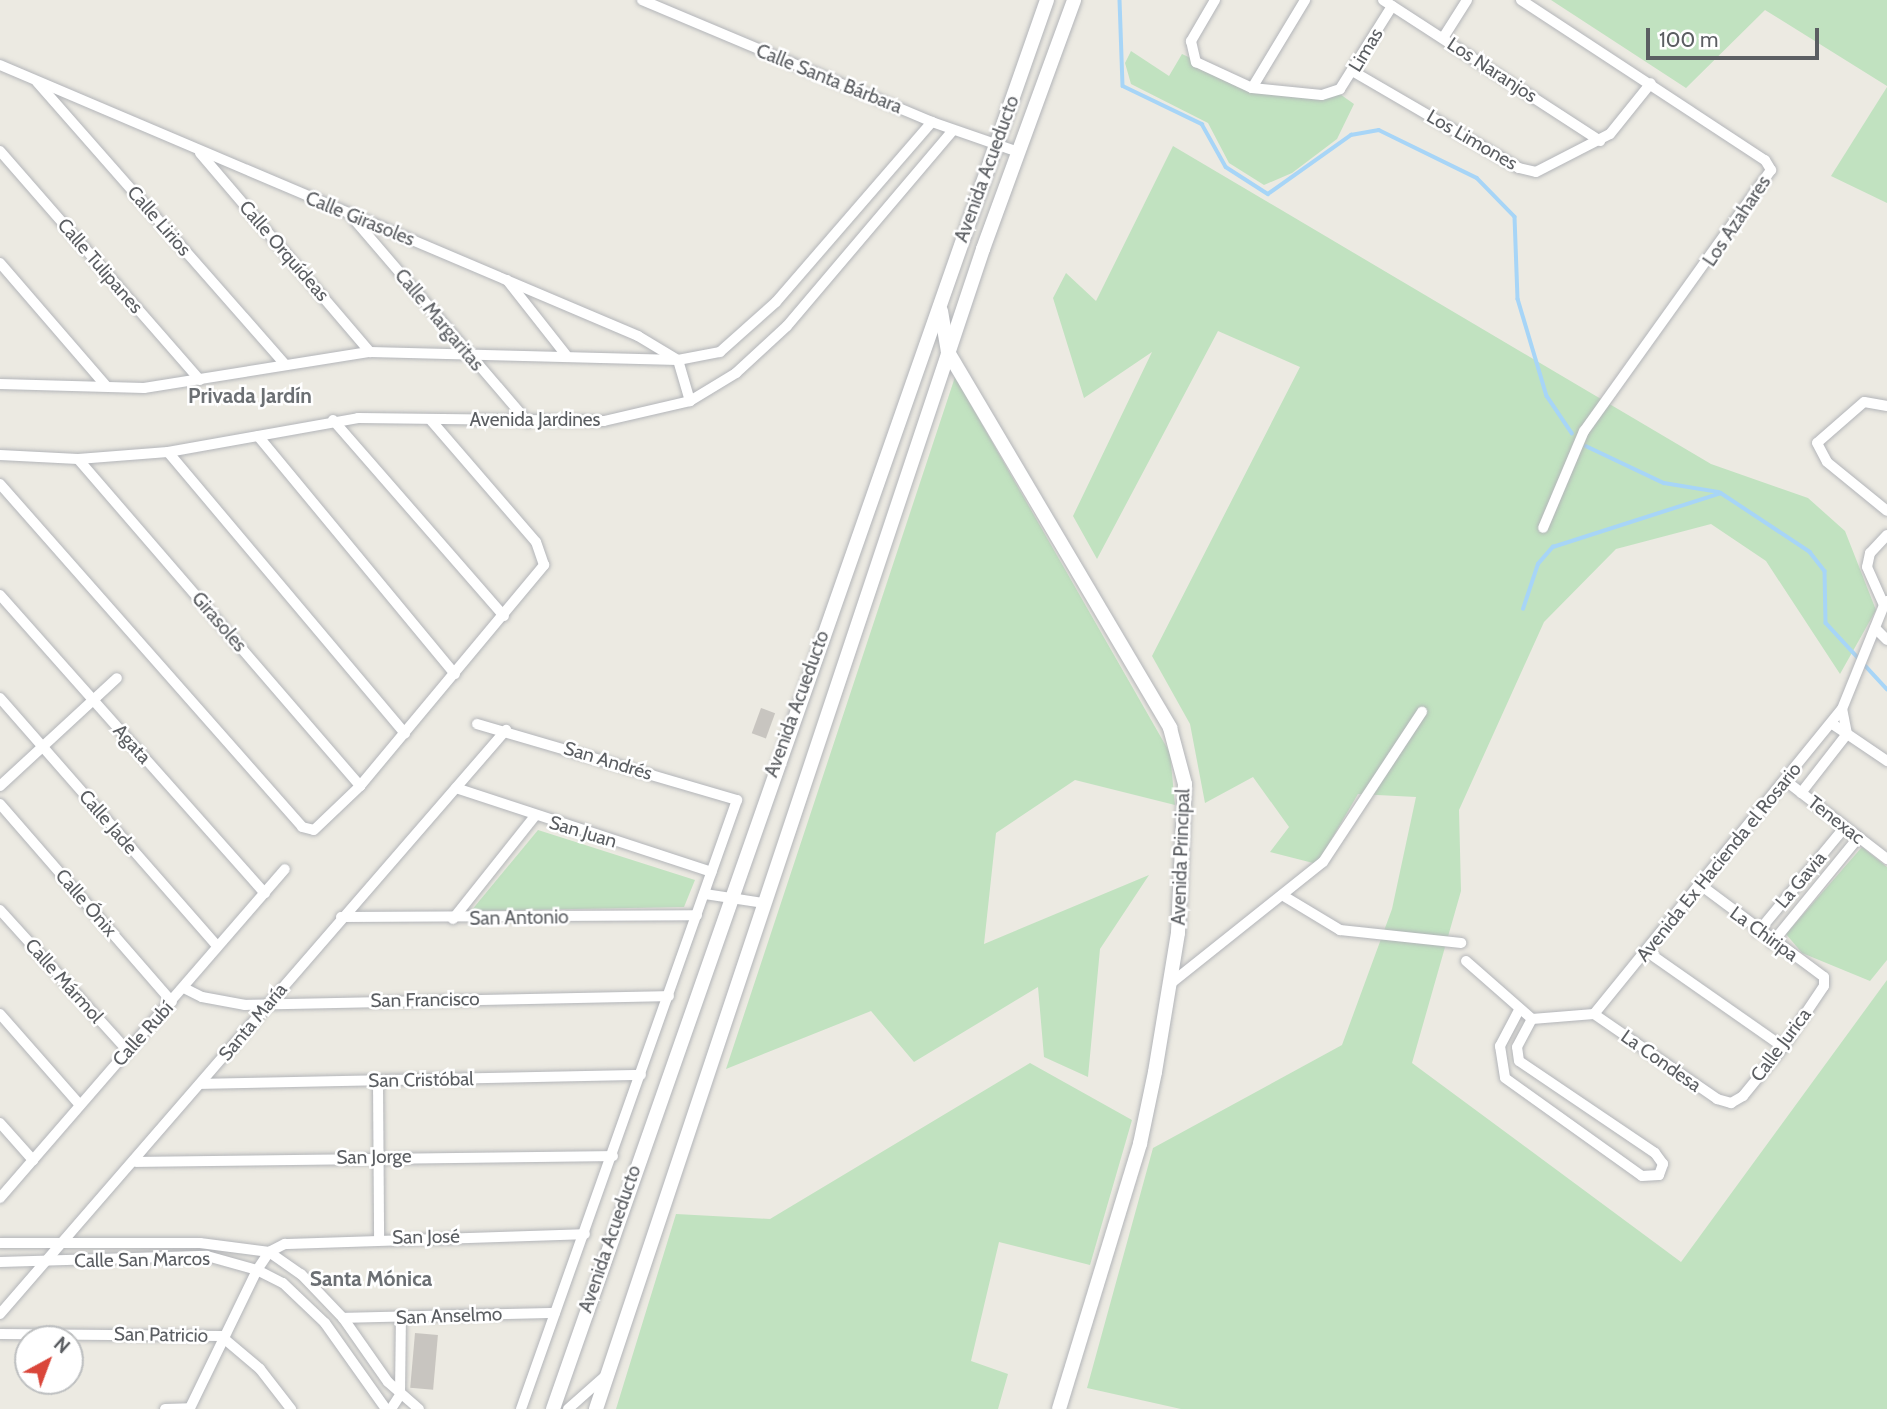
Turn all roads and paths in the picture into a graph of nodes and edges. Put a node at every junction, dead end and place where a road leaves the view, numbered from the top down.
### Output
1 (642, 0) edge
2 (1048, 0) edge
3 (1074, 0) edge
4 (1215, 0) edge
5 (1305, 0) edge
6 (1467, 0) edge
7 (1521, 0) edge
8 (1387, 3) edge
9 (1443, 38) junction
10 (0, 65) edge
11 (1354, 72) junction
12 (34, 80) junction
13 (1651, 83) junction
14 (1252, 88) junction
15 (932, 122) junction
16 (953, 130) junction
17 (1600, 141) junction
18 (996, 144) junction
19 (197, 150) junction
20 (0, 151) edge
21 (1018, 152) junction
22 (351, 216) junction
23 (0, 263) edge
24 (505, 277) junction
25 (941, 299) junction
26 (370, 352) junction
27 (948, 352) junction
28 (467, 353) junction
29 (566, 355) junction
30 (678, 360) junction
31 (284, 363) junction
32 (0, 374) edge
33 (200, 380) junction
34 (4, 384) edge
35 (106, 386) junction
36 (690, 401) junction
37 (1887, 406) edge
38 (430, 419) junction
39 (333, 421) junction
40 (528, 422) junction
41 (258, 436) junction
42 (168, 452) junction
43 (0, 456) edge
44 (78, 458) junction
45 (0, 484) edge
46 (1887, 511) edge
47 (1543, 528) dead end
48 (1887, 536) edge
49 (0, 595) edge
50 (1886, 603) edge
51 (504, 616) junction
52 (1875, 628) junction
53 (1887, 640) edge
54 (455, 674) junction
55 (117, 678) dead end
56 (0, 698) edge
57 (94, 701) junction
58 (1842, 709) junction
59 (1422, 712) dead end
60 (477, 723) dead end
61 (1831, 723) junction
62 (506, 730) junction
63 (405, 733) junction
64 (1847, 734) junction
65 (42, 746) junction
66 (1887, 761) edge
67 (1786, 781) junction
68 (0, 786) edge
69 (360, 786) junction
70 (456, 788) junction
71 (1801, 793) junction
72 (0, 804) edge
73 (534, 817) junction
74 (1845, 827) junction
75 (1858, 838) junction
76 (1887, 859) edge
77 (285, 869) dead end
78 (712, 872) junction
79 (1702, 887) junction
80 (265, 893) junction
81 (705, 894) junction
82 (1282, 895) junction
83 (728, 898) junction
84 (764, 903) junction
85 (0, 910) edge
86 (697, 915) junction
87 (341, 917) junction
88 (453, 919) junction
89 (1758, 932) junction
90 (1461, 943) dead end
91 (1772, 943) junction
92 (217, 946) junction
93 (1646, 951) junction
94 (1466, 961) dead end
95 (1825, 982) joint
96 (1170, 984) junction
97 (184, 988) junction
98 (669, 996) junction
99 (172, 1002) junction
100 (268, 1003) junction
101 (1519, 1010) junction
102 (0, 1014) edge
103 (1594, 1014) junction
104 (1532, 1019) junction
105 (1500, 1046) junction
106 (1517, 1047) junction
107 (1783, 1047) junction
108 (128, 1051) junction
109 (641, 1075) junction
110 (378, 1082) junction
111 (201, 1084) junction
112 (1731, 1103) joint
113 (80, 1105) junction
114 (0, 1123) edge
115 (613, 1156) junction
116 (381, 1157) junction
117 (33, 1160) junction
118 (136, 1162) junction
119 (0, 1198) edge
120 (585, 1234) junction
121 (379, 1238) junction
122 (0, 1243) edge
123 (59, 1244) junction
124 (270, 1252) junction
125 (0, 1262) edge
126 (45, 1263) junction
127 (257, 1270) junction
128 (555, 1313) junction
129 (0, 1314) edge
130 (401, 1317) junction
131 (343, 1318) junction
132 (0, 1334) edge
133 (221, 1336) junction
134 (607, 1375) junction
135 (400, 1395) junction
136 (165, 1409) edge
137 (191, 1409) edge
138 (291, 1409) edge
139 (388, 1409) edge
140 (419, 1409) edge
141 (521, 1409) edge
142 (553, 1409) edge
143 (568, 1409) edge
144 (596, 1409) edge
145 (1059, 1409) edge

1 - 15 street, Calle Santa Bárbara
2 - 18 street, Avenida Acueducto
3 - 21 street, Avenida Acueducto
4 - 14 street
5 - 14 street
6 - 9 street
7 - 13 street, Los Azahares
8 - 9 street, Los Naranjos
8 - 11 street, Limas
9 - 17 street, Los Naranjos
10 - 12 street, Calle Girasoles
11 - 14 street, Limas
11 - 17 street, Los Limones
12 - 19 street, Calle Girasoles
12 - 31 street, Calle Lirios
13 - 17 street, Los Limones
13 - 47 street, Los Azahares
15 - 16 street, Calle Santa Bárbara
15 - 30 street
16 - 18 street, Calle Santa Bárbara
16 - 36 street, Avenida Jardines
18 - 21 street, Calle Santa Bárbara
18 - 25 street, Avenida Acueducto
19 - 22 street, Calle Girasoles
19 - 26 street, Calle Orquídeas
20 - 33 street, Calle Tulipanes
21 - 27 street, Avenida Acueducto
22 - 24 street, Calle Girasoles
22 - 28 street, Calle Margaritas
23 - 35 street
24 - 29 street
24 - 30 street, Calle Girasoles
25 - 27 street
25 - 83 street, Avenida Acueducto
26 - 28 street
26 - 31 street
27 - 84 street, Avenida Acueducto
27 - 96 street, Avenida Principal
28 - 29 street
28 - 40 street, Calle Margaritas
29 - 30 street
30 - 36 street
31 - 33 street
32 - 34 street
33 - 35 street
34 - 35 street
36 - 40 street, Avenida Jardines
37 - 46 street
38 - 39 street, Avenida Jardines
38 - 40 street, Avenida Jardines
38 - 51 street
39 - 41 street, Avenida Jardines
39 - 51 street
41 - 42 street, Avenida Jardines
41 - 54 street
42 - 44 street, Avenida Jardines
42 - 63 street
43 - 44 street, Avenida Jardines
44 - 69 street, Girasoles
45 - 69 street
48 - 50 street, Avenida Ex Hacienda el Rosario
49 - 57 street, Agata
50 - 52 street, Avenida Ex Hacienda el Rosario
51 - 54 street
52 - 53 street
52 - 58 street, Avenida Ex Hacienda el Rosario
54 - 63 street
55 - 57 street
56 - 65 street, Calle Jade
57 - 65 street
57 - 80 street, Agata
58 - 61 street, Avenida Ex Hacienda el Rosario
58 - 64 street
59 - 82 street
60 - 62 street, San Andrés
61 - 64 street
61 - 67 street, Avenida Ex Hacienda el Rosario
62 - 70 street, Santa María
62 - 78 street, San Andrés
63 - 69 street
64 - 66 street
64 - 71 street, Avenida Ex Hacienda el Rosario
65 - 68 street
65 - 92 street, Calle Jade
67 - 71 street, Tenexac
67 - 79 street, Avenida Ex Hacienda el Rosario
70 - 73 street, San Juan
70 - 87 street, Santa María
71 - 74 street, Tenexac
72 - 99 street, Calle Ónix
73 - 78 street, San Juan
73 - 88 street
74 - 75 street, Tenexac
74 - 89 street, La Gavia
75 - 76 street, Tenexac
75 - 91 street, La Gavia
77 - 80 street, Calle Rubí
78 - 81 street
79 - 89 street, La Chiripa
79 - 93 street, Avenida Ex Hacienda el Rosario
80 - 92 street, Calle Rubí
81 - 83 street
81 - 86 street
82 - 90 street
82 - 96 street
83 - 84 street
83 - 142 street, Avenida Acueducto
84 - 134 street, Avenida Acueducto
85 - 108 street, Calle Mármol
86 - 88 street, San Antonio
86 - 98 street
87 - 88 street, San Antonio
87 - 100 street, Santa María
89 - 91 street, La Chiripa
91 - 95 street, La Chiripa
92 - 97 street, Calle Rubí
93 - 103 street, Avenida Ex Hacienda el Rosario
93 - 107 street
94 - 101 street
95 - 107 street, Calle Jurica
96 - 145 street, Avenida Principal
97 - 99 street, Calle Rubí
97 - 100 street, San Francisco
98 - 100 street, San Francisco
98 - 109 street
99 - 108 street, Calle Rubí
100 - 111 street, Santa María
101 - 104 street
101 - 105 street
102 - 113 street
103 - 104 street
103 - 112 street, La Condesa
104 - 106 street
105 - 106 street
105 - 106 street
107 - 112 street, Calle Jurica
108 - 113 street, Calle Rubí
109 - 110 street, San Cristóbal
109 - 115 street
110 - 111 street, San Cristóbal
110 - 116 street
111 - 118 street, Santa María
113 - 117 street, Calle Rubí
114 - 117 street
115 - 116 street, San Jorge
115 - 120 street
116 - 118 street, San Jorge
116 - 121 street
117 - 119 street, Calle Rubí
118 - 123 street, Santa María
120 - 121 street, San José
120 - 128 street
121 - 124 street, San José
122 - 123 street
123 - 124 street, Calle San Marcos
123 - 126 street, Santa María
124 - 127 street
124 - 131 street, Calle San Marcos
125 - 126 street, Calle San Marcos
126 - 127 street, Calle San Marcos
126 - 129 street, Santa María
127 - 133 street
127 - 139 street, Calle San Marcos
128 - 130 street, San Anselmo
128 - 141 street
130 - 131 street, San Anselmo
130 - 135 street
131 - 135 street, Calle San Marcos
132 - 133 street, San Patricio
133 - 137 street
133 - 138 street, San Patricio
134 - 143 street
134 - 144 street, Avenida Acueducto
135 - 139 street
135 - 140 street, Calle San Marcos
136 - 137 street

